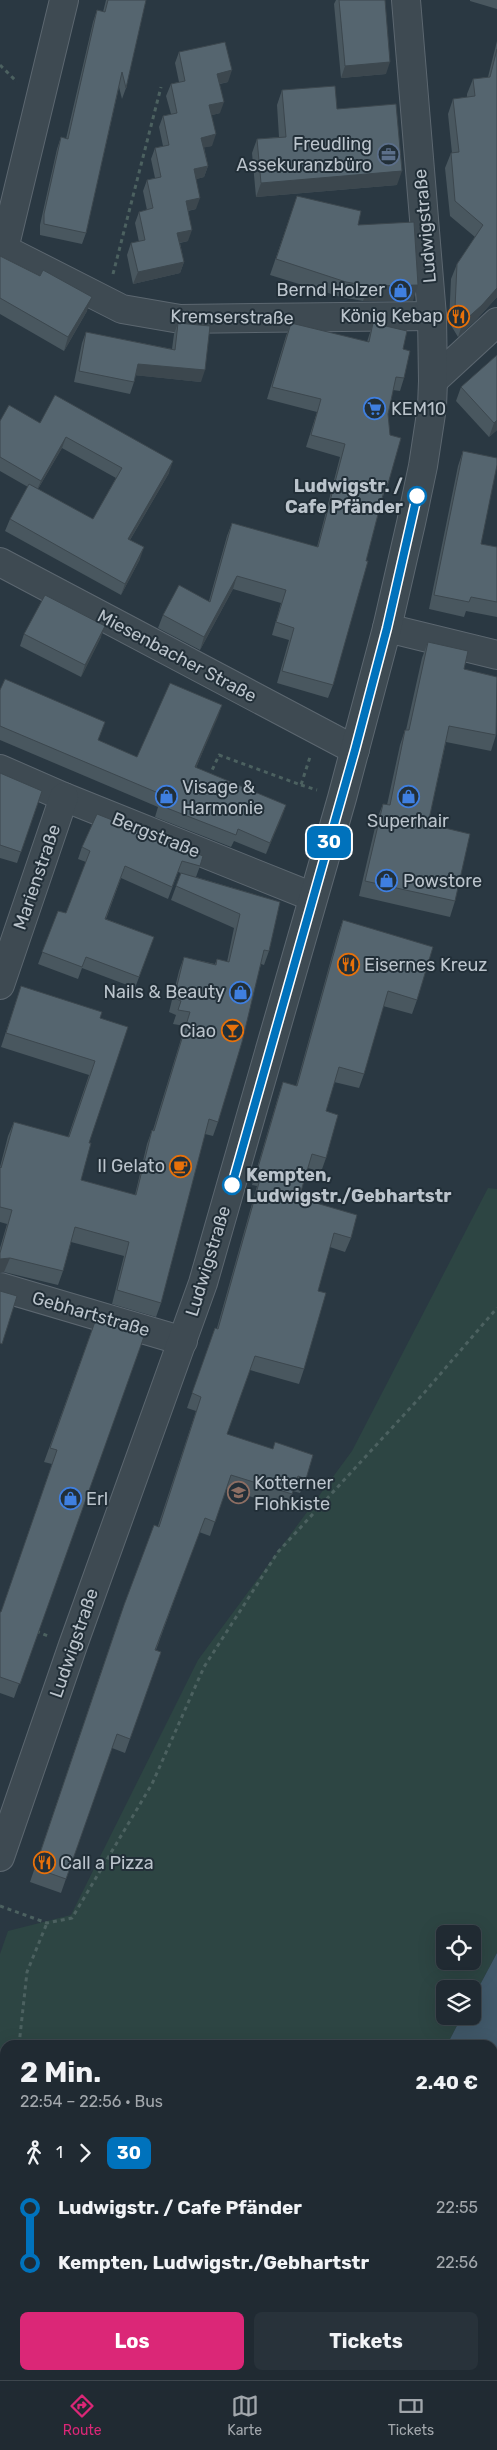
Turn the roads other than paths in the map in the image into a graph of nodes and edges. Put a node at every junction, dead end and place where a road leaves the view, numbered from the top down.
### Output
1 (64, 0) edge
2 (406, 0) edge
3 (432, 316) junction
4 (497, 322) edge
5 (433, 381) junction
6 (0, 562) edge
7 (387, 628) junction
8 (497, 655) edge
9 (355, 750) junction
10 (0, 769) edge
11 (64, 797) junction
12 (313, 897) junction
13 (0, 985) edge
14 (0, 1287) edge
15 (183, 1341) junction
16 (0, 1856) edge

1 - 3 street, Kremserstraße
2 - 3 street, Ludwigstraße
3 - 5 street, Ludwigstraße
4 - 5 street
5 - 7 street, Ludwigstraße
6 - 9 street, Miesenbacher Straße
7 - 8 street
7 - 9 street, Ludwigstraße
9 - 12 street, Ludwigstraße
10 - 11 street, Bergstraße
11 - 12 street, Bergstraße
11 - 13 street, Marienstraße
12 - 15 street, Ludwigstraße
14 - 15 street, Gebhartstraße
15 - 16 street, Ludwigstraße

